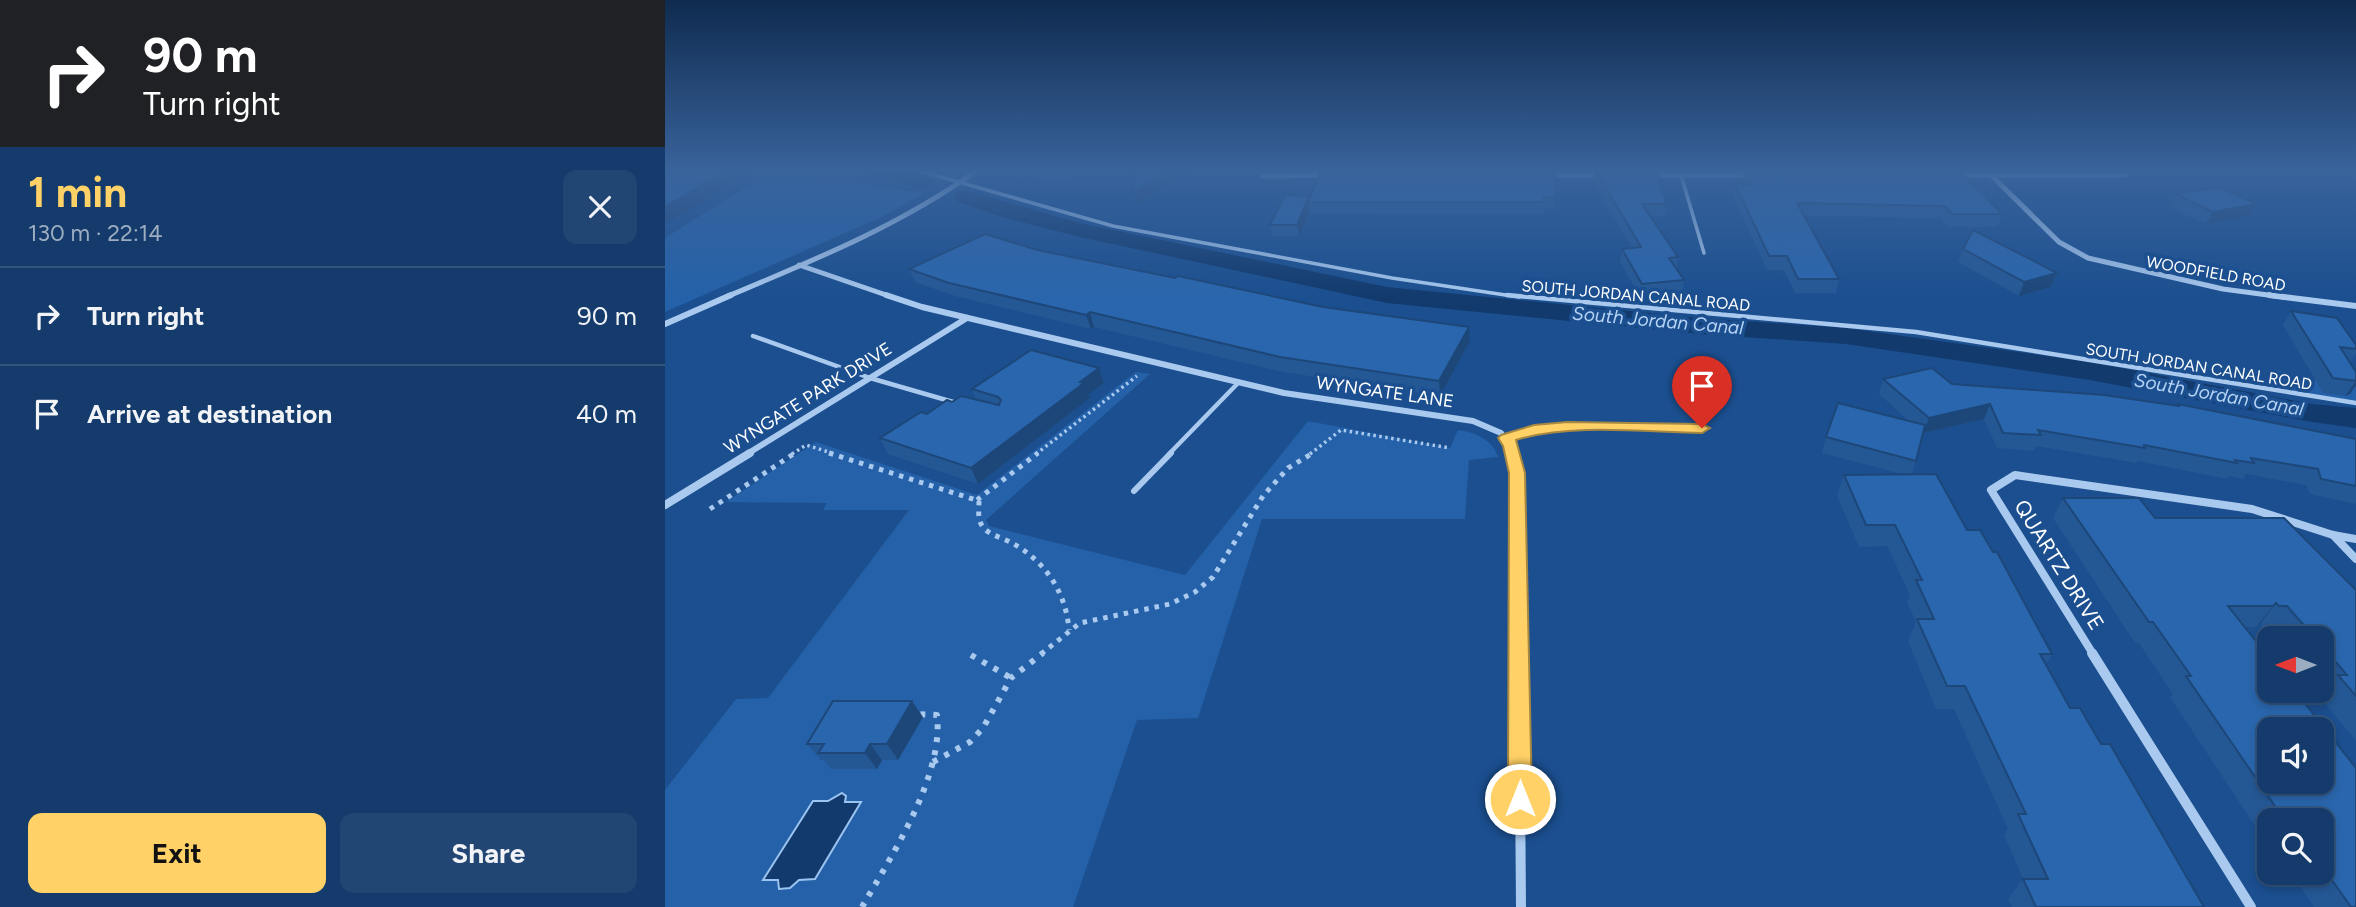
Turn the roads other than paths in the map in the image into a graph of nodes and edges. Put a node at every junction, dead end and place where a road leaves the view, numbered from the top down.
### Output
1 (910, 213) edge
2 (1070, 213) edge
3 (1692, 213) edge
4 (2030, 213) edge
5 (1704, 253) dead end
6 (799, 265) junction
7 (2356, 306) edge
8 (967, 318) junction
9 (665, 324) edge
10 (753, 336) dead end
11 (870, 378) junction
12 (1239, 382) junction
13 (2356, 403) edge
14 (963, 405) edge
15 (1702, 428) dead end
16 (1506, 438) junction
17 (1134, 491) dead end
18 (665, 505) edge
19 (2333, 534) junction
20 (2356, 539) edge
21 (2356, 559) edge
22 (1521, 907) edge
23 (2251, 907) edge

1 - 6 street
2 - 13 lane, SOUTH JORDAN CANAL ROAD
3 - 5 lane
4 - 7 street, WOODFIELD ROAD
6 - 8 street, WYNGATE LANE
6 - 9 street
8 - 11 street, WYNGATE PARK DRIVE
8 - 12 street, WYNGATE LANE
10 - 11 lane
11 - 14 lane
11 - 18 street, WYNGATE PARK DRIVE
12 - 16 street, WYNGATE LANE
12 - 17 lane
15 - 16 lane
16 - 22 street
19 - 20 street, QUARTZ DRIVE
19 - 21 street
19 - 23 street, QUARTZ DRIVE

